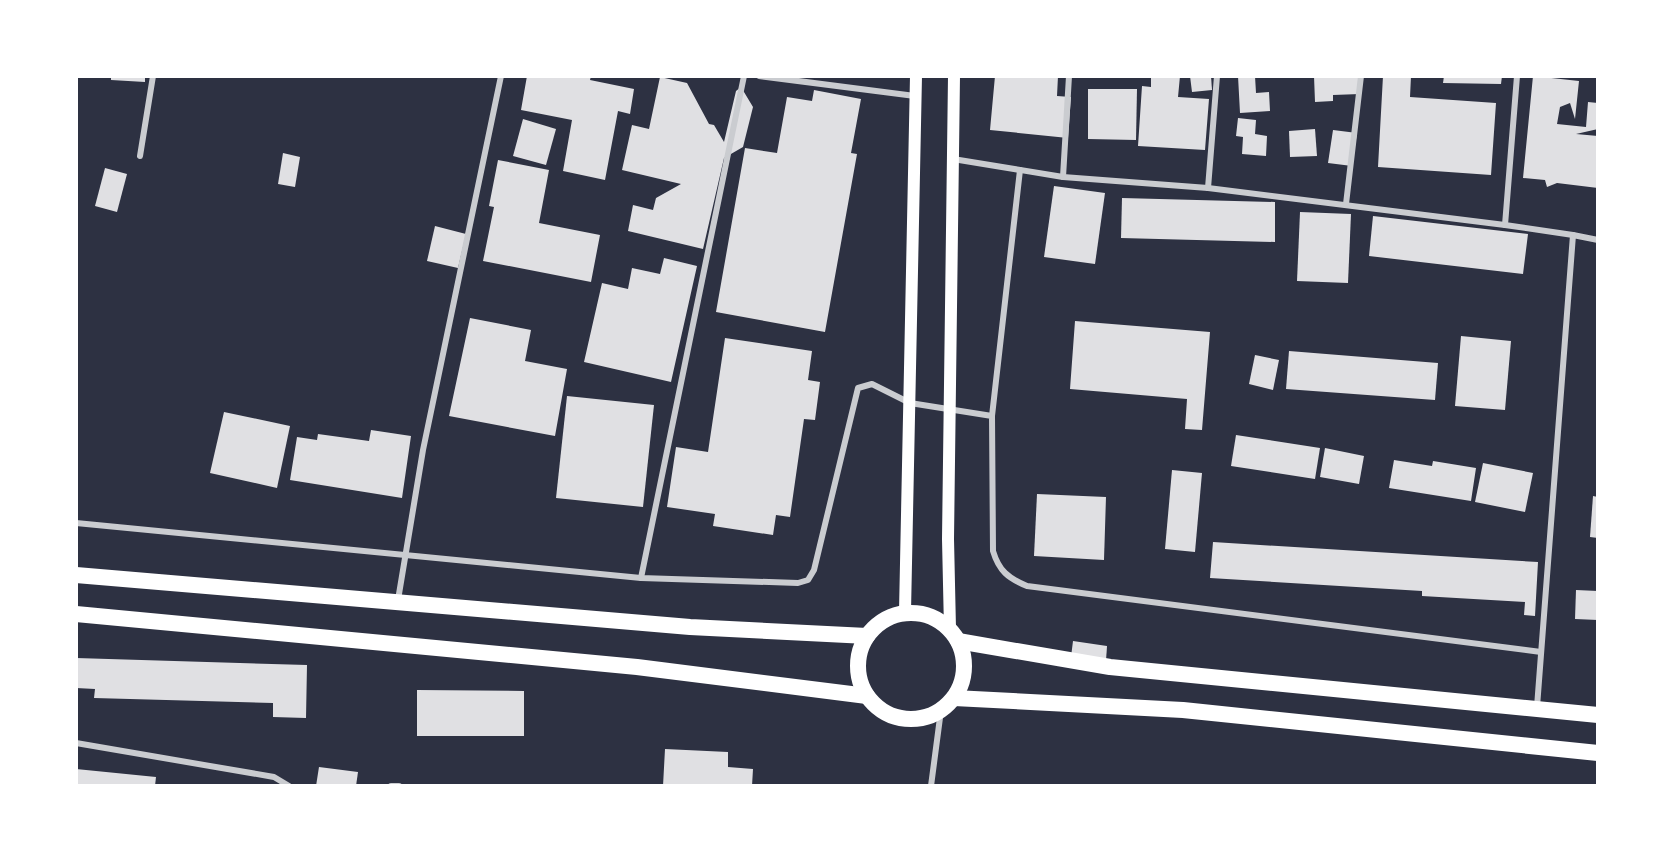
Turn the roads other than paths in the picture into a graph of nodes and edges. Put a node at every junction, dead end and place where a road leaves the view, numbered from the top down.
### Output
1 (153, 76) edge
2 (501, 76) edge
3 (744, 76) edge
4 (759, 76) edge
5 (916, 76) edge
6 (954, 76) edge
7 (1069, 76) edge
8 (1217, 76) edge
9 (1361, 76) edge
10 (1517, 76) edge
11 (800, 79) edge
12 (916, 96) junction
13 (140, 156) dead end
14 (953, 159) junction
15 (1020, 170) junction
16 (1063, 177) junction
17 (1208, 188) junction
18 (1346, 204) junction
19 (1505, 225) junction
20 (1574, 235) junction
21 (1598, 240) edge
22 (910, 403) junction
23 (951, 408) junction
24 (992, 416) junction
25 (76, 523) edge
26 (406, 554) junction
27 (76, 575) edge
28 (641, 578) junction
29 (398, 601) junction
30 (905, 612) junction
31 (76, 614) edge
32 (954, 635) junction
33 (867, 636) junction
34 (1541, 652) junction
35 (867, 696) junction
36 (954, 698) junction
37 (942, 710) junction
38 (1536, 710) junction
39 (1598, 715) edge
40 (76, 742) edge
41 (1598, 753) edge
42 (289, 786) edge
43 (391, 786) edge
44 (399, 786) edge
45 (931, 786) edge

1 - 13 street
2 - 26 street
3 - 28 street
4 - 11 street
5 - 12 main road
6 - 14 main road
7 - 16 street
8 - 17 street
9 - 18 street
10 - 19 street
11 - 12 street
12 - 22 main road
14 - 15 street
14 - 23 main road
15 - 16 street
15 - 24 street
16 - 17 street
17 - 18 street
18 - 19 street
19 - 20 street
20 - 21 street
20 - 34 street
22 - 23 street
22 - 28 street
22 - 30 main road
23 - 24 street
23 - 32 main road
24 - 34 street
25 - 26 street
26 - 28 street
26 - 29 street
27 - 29 highway
29 - 33 highway
30 - 32 highway
30 - 33 highway
31 - 35 highway
32 - 36 highway
32 - 38 highway
33 - 35 highway
34 - 38 street
35 - 37 highway
36 - 37 highway
36 - 41 highway
37 - 45 street
38 - 39 highway
40 - 42 street
43 - 44 street

